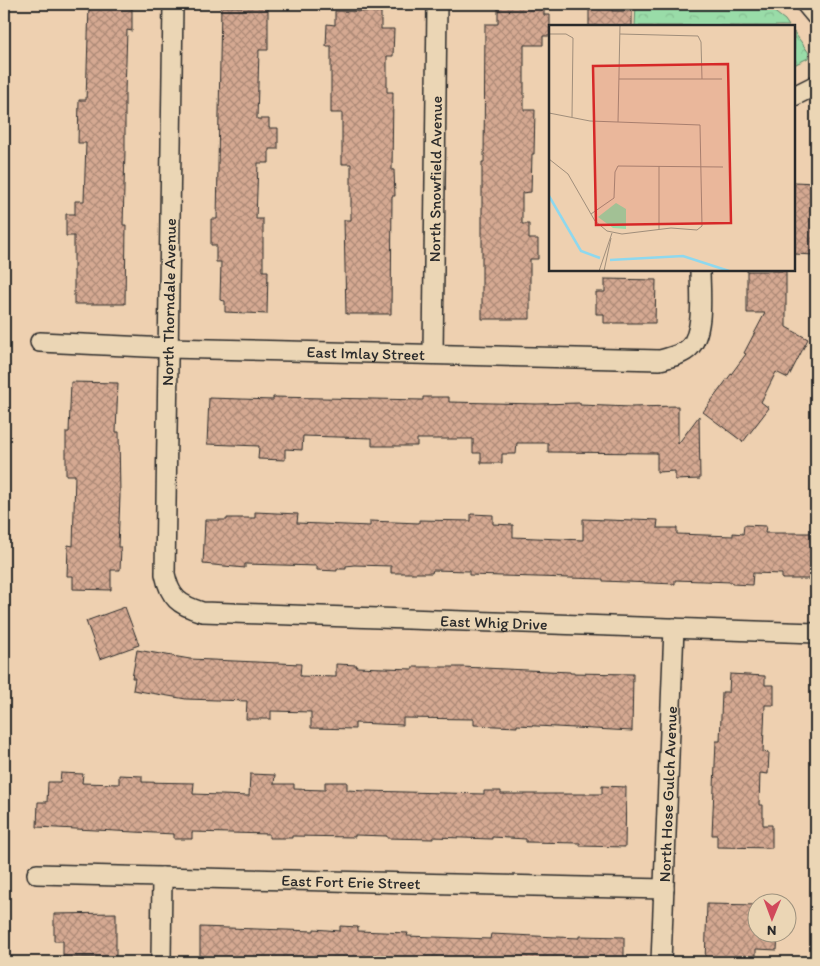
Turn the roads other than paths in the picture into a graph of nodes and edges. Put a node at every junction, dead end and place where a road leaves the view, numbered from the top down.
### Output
1 (173, 4) edge
2 (437, 4) edge
3 (806, 4) edge
4 (816, 16) edge
5 (816, 85) edge
6 (795, 96) edge
7 (700, 271) edge
8 (40, 342) dead end
9 (168, 348) junction
10 (433, 354) junction
11 (174, 598) joint
12 (674, 628) junction
13 (816, 633) edge
14 (37, 874) dead end
15 (162, 877) junction
16 (664, 889) junction
17 (161, 962) edge
18 (661, 962) edge

1 - 9 street, North Thorndale Avenue
2 - 10 street, North Snowfield Avenue
3 - 4 street
5 - 6 street
7 - 10 street, East Imlay Street
8 - 9 street, East Imlay Street
9 - 10 street, East Imlay Street
9 - 11 street, North Thorndale Avenue
11 - 12 street, East Whig Drive
12 - 13 street, East Whig Drive
12 - 16 street, North Hose Gulch Avenue
14 - 15 street, East Fort Erie Street
15 - 16 street, East Fort Erie Street
15 - 17 street
16 - 18 street, North Hose Gulch Avenue

